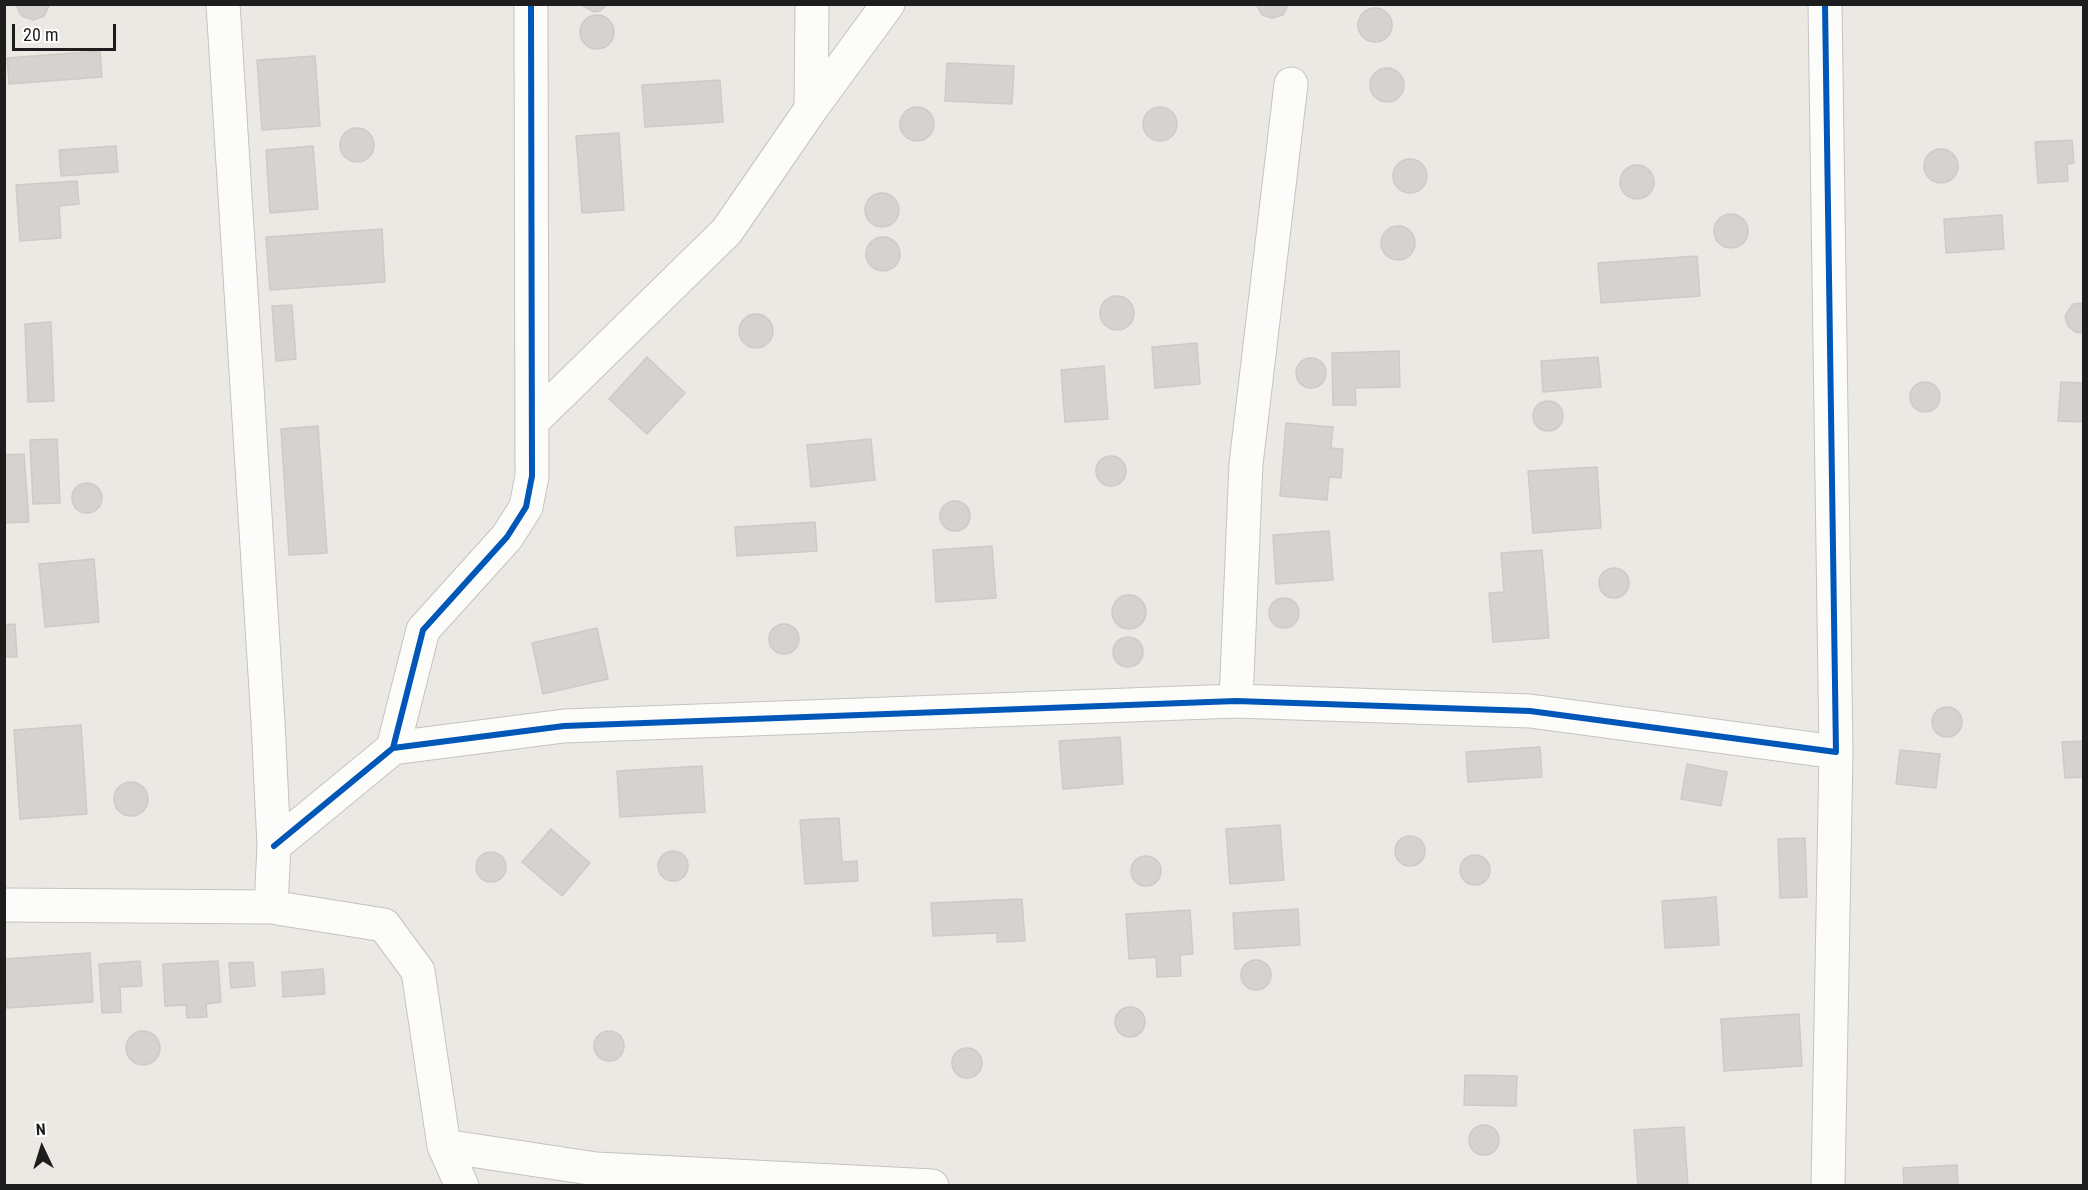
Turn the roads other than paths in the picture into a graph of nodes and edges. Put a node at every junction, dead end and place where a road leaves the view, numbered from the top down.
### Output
1 (223, 4) edge
2 (531, 4) edge
3 (812, 4) edge
4 (888, 4) edge
5 (1825, 4) edge
6 (1291, 84) dead end
7 (811, 109) junction
8 (532, 422) junction
9 (1236, 700) junction
10 (393, 748) junction
11 (1836, 752) junction
12 (274, 846) junction
13 (4, 904) edge
14 (271, 907) junction
15 (444, 1146) junction
16 (462, 1185) edge
17 (932, 1185) edge
18 (1828, 1185) edge

1 - 12 street
2 - 8 street
3 - 7 street
4 - 7 street
5 - 11 street
6 - 9 street
7 - 8 street
8 - 10 street
9 - 10 street
9 - 11 street
10 - 12 street
11 - 18 street
12 - 14 street
13 - 14 street
14 - 15 street
15 - 16 street
15 - 17 street

